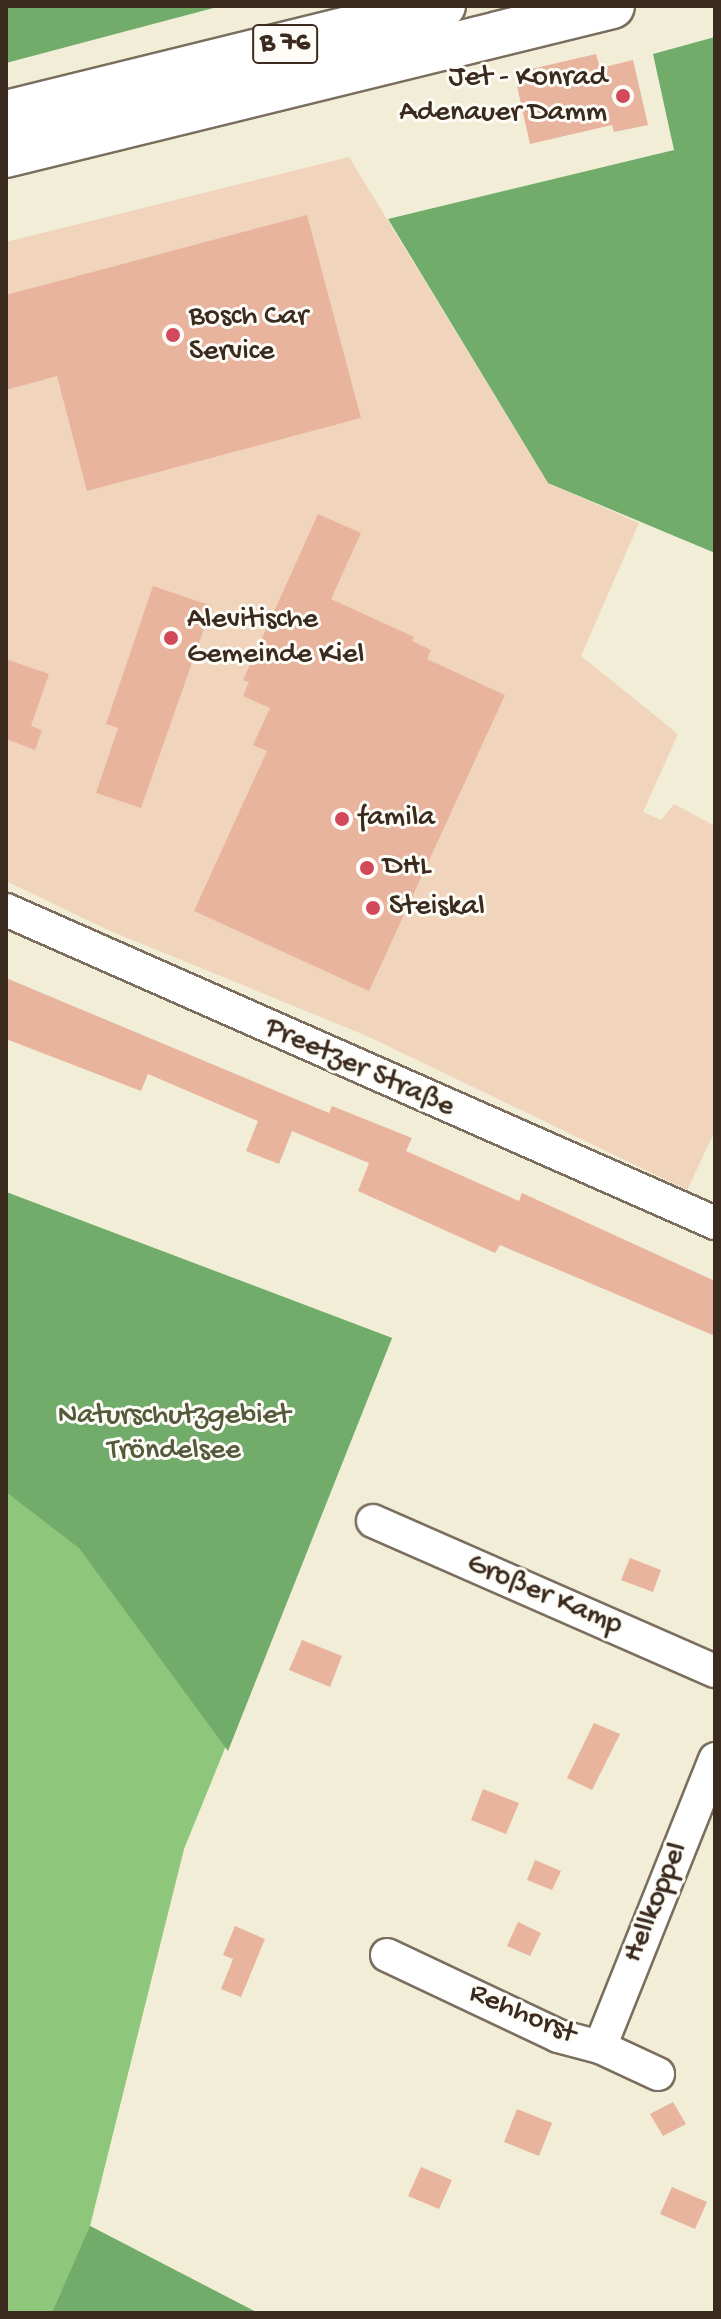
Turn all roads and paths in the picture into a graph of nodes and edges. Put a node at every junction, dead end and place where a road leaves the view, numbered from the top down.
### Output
1 (443, 6) edge
2 (612, 6) edge
3 (6, 113) edge
4 (6, 155) edge
5 (6, 910) edge
6 (715, 1223) edge
7 (373, 1521) dead end
8 (715, 1671) edge
9 (715, 1759) edge
10 (387, 1955) dead end
11 (600, 2047) junction
12 (658, 2074) dead end

1 - 3 highway, B 76
2 - 4 highway, B 76
5 - 6 street, Preetzer Straße
7 - 8 street, Großer Kamp
9 - 11 street, Hellkoppel
10 - 11 street, Rehhorst
11 - 12 street, Rehhorst

